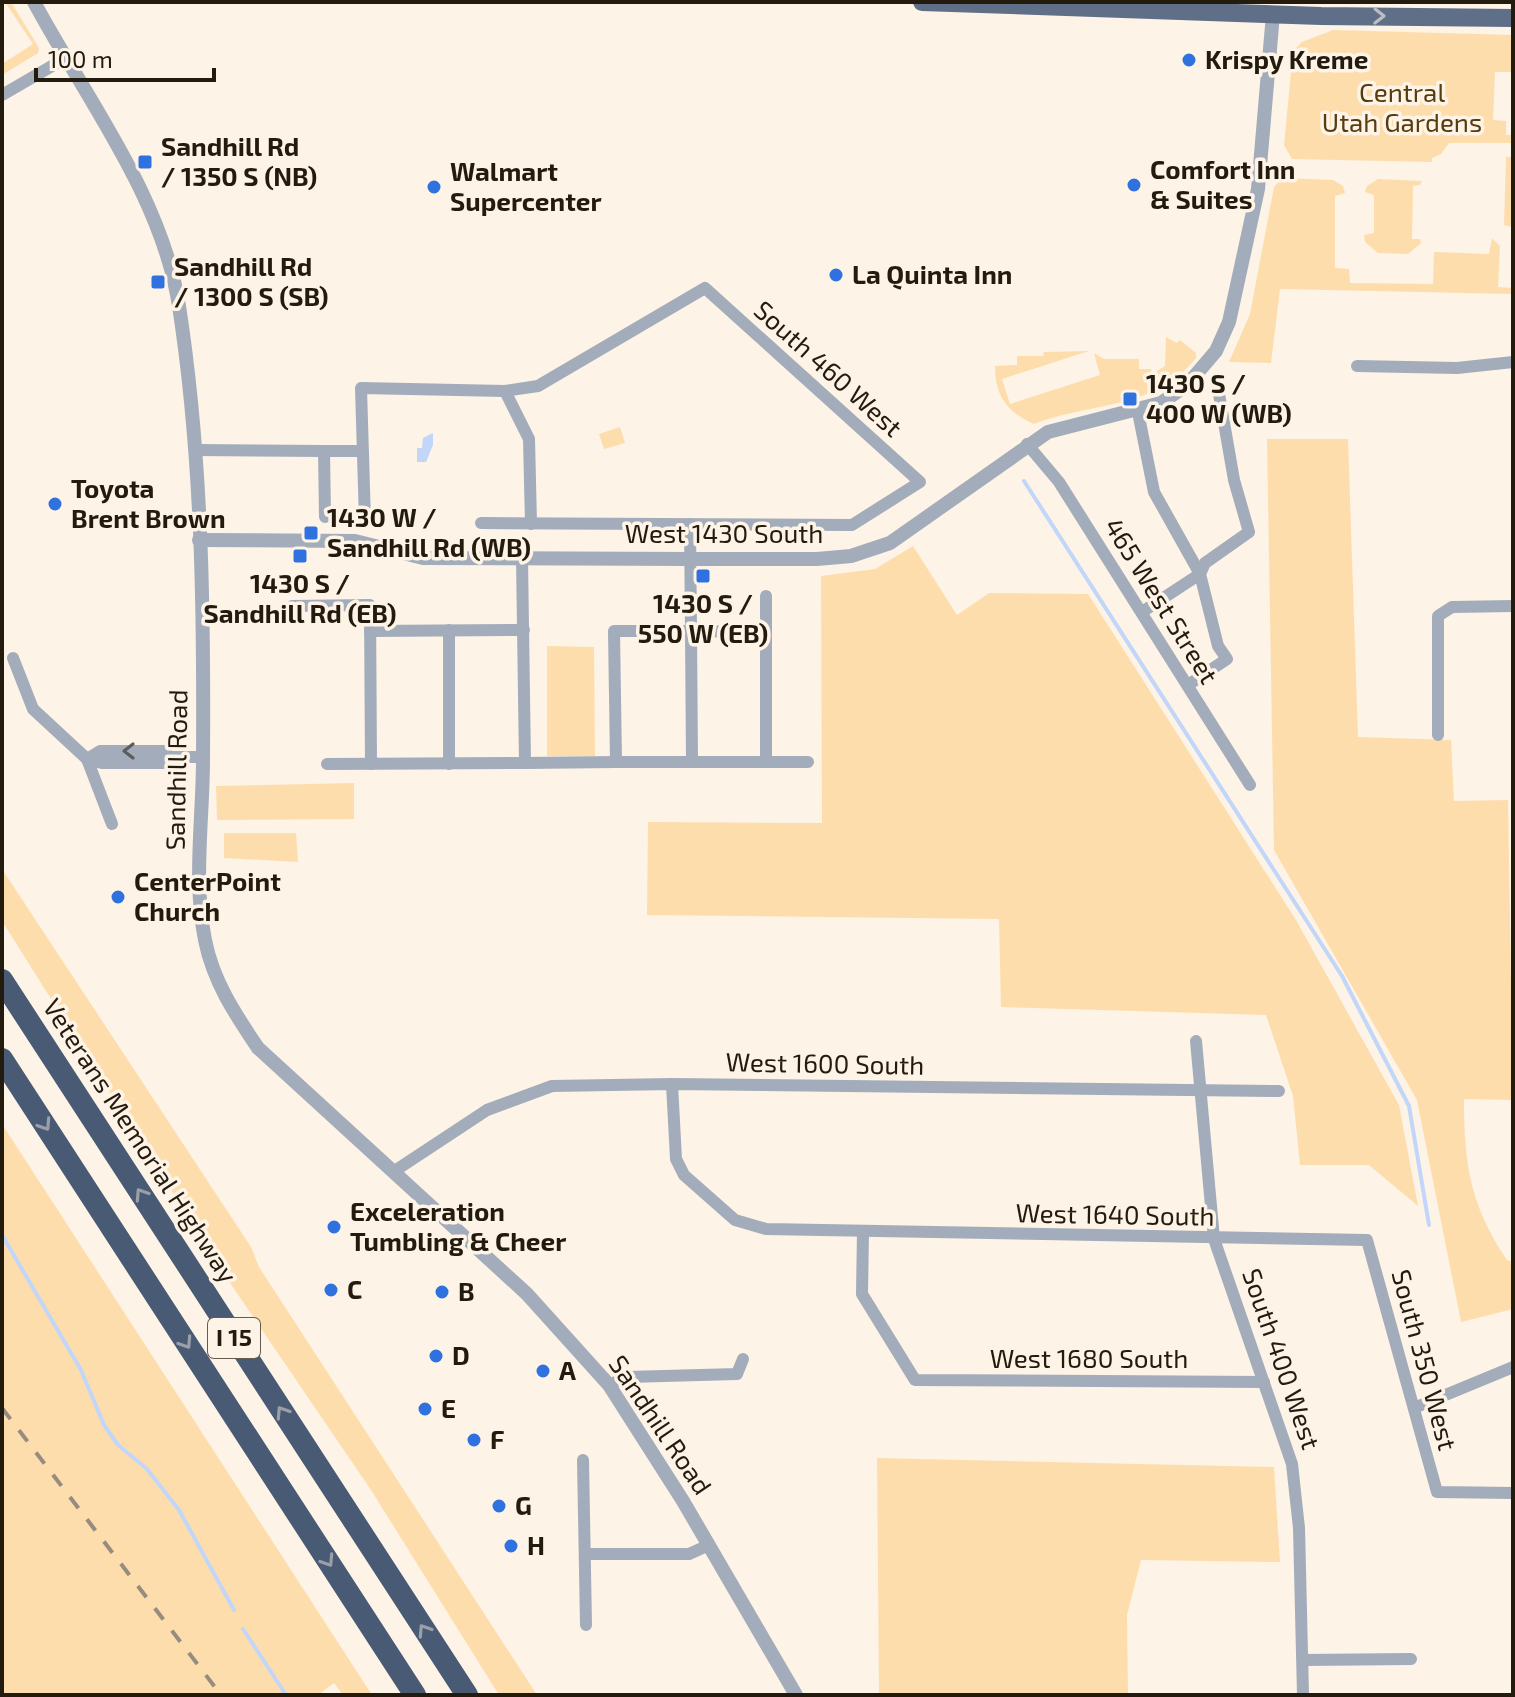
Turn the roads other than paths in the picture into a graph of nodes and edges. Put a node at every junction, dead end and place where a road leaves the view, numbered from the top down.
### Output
1 (34, 2) edge
2 (922, 2) edge
3 (1273, 14) junction
4 (1513, 18) edge
5 (64, 59) junction
6 (2, 95) edge
7 (1513, 362) edge
8 (1357, 366) dead end
9 (505, 391) junction
10 (1219, 394) dead end
11 (1138, 412) junction
12 (1027, 444) junction
13 (196, 450) junction
14 (324, 451) junction
15 (362, 451) junction
16 (325, 517) dead end
17 (365, 521) dead end
18 (481, 523) dead end
19 (531, 524) junction
20 (690, 524) junction
21 (199, 540) junction
22 (522, 559) junction
23 (691, 559) junction
24 (1200, 574) junction
25 (766, 596) dead end
26 (292, 606) dead end
27 (1513, 606) edge
28 (1142, 612) junction
29 (449, 630) junction
30 (524, 630) junction
31 (370, 631) junction
32 (691, 631) junction
33 (766, 632) junction
34 (13, 658) dead end
35 (1188, 685) junction
36 (1438, 735) dead end
37 (203, 757) junction
38 (87, 759) junction
39 (616, 762) junction
40 (692, 762) junction
41 (766, 762) junction
42 (808, 762) dead end
43 (525, 763) junction
44 (327, 764) dead end
45 (371, 764) junction
46 (449, 764) junction
47 (1250, 785) dead end
48 (112, 824) dead end
49 (2, 980) edge
50 (1196, 1041) dead end
51 (2, 1059) edge
52 (672, 1084) junction
53 (1279, 1091) dead end
54 (1203, 1092) junction
55 (393, 1172) junction
56 (863, 1232) junction
57 (1214, 1239) junction
58 (1367, 1240) joint
59 (743, 1359) dead end
60 (1513, 1367) edge
61 (1264, 1382) junction
62 (609, 1385) junction
63 (1414, 1408) junction
64 (583, 1460) dead end
65 (1513, 1493) edge
66 (709, 1545) junction
67 (585, 1554) junction
68 (586, 1625) dead end
69 (1411, 1659) dead end
70 (1303, 1660) junction
71 (415, 1695) edge
72 (467, 1695) edge
73 (796, 1695) edge
74 (1303, 1695) edge

1 - 5 street, Sandhill Road
2 - 3 main road
3 -> 4 main road
3 - 11 street, West 1430 South
5 - 6 street
5 - 13 street, Sandhill Road
7 - 8 street
9 - 15 street
9 - 19 street
9 - 20 street, South 460 West
10 - 24 street
11 - 12 street, West 1430 South
11 - 24 street
12 - 23 street, West 1430 South
12 - 28 street, 465 West Street
13 - 14 street
13 - 21 street, Sandhill Road
14 - 15 street
14 - 16 street
15 - 17 street
18 - 19 street
19 - 20 street
20 - 23 street
21 - 22 street, West 1430 South
21 - 37 street, Sandhill Road
22 - 23 street, West 1430 South
22 - 30 street
23 - 32 street
24 - 28 street
24 - 35 street
25 - 33 street
26 - 31 street
27 - 36 street
28 - 35 street, 465 West Street
29 - 30 street
29 - 31 street
29 - 46 street
30 - 43 street
31 - 45 street
32 - 33 street
32 - 39 street
32 - 40 street
33 - 41 street
34 - 38 street
35 - 47 street, 465 West Street
37 - 38 street
37 - 55 street, Sandhill Road
38 - 48 street
39 - 40 street
39 - 43 street
40 - 41 street
41 - 42 street
43 - 46 street
44 - 45 street
45 - 46 street
72 -> 49 highway, Veterans Memorial Highway / I 15
50 - 54 street, South 400 West
51 -> 71 highway, I 15
52 - 54 street, West 1600 South
52 - 55 street, West 1600 South
52 - 56 street, West 1640 South
53 - 54 street, West 1600 South
54 - 57 street, South 400 West
55 - 62 street, Sandhill Road
56 - 57 street, West 1640 South
56 - 61 street, West 1680 South
57 - 58 street, West 1640 South
57 - 61 street, South 400 West
58 - 63 street, South 350 West
59 - 62 street
60 - 63 street
61 - 70 street, South 400 West
62 - 66 street, Sandhill Road
63 - 65 street, South 350 West
64 - 67 street
66 - 67 street
66 - 73 street, Sandhill Road
67 - 68 street
69 - 70 street
70 - 74 street, South 400 West

